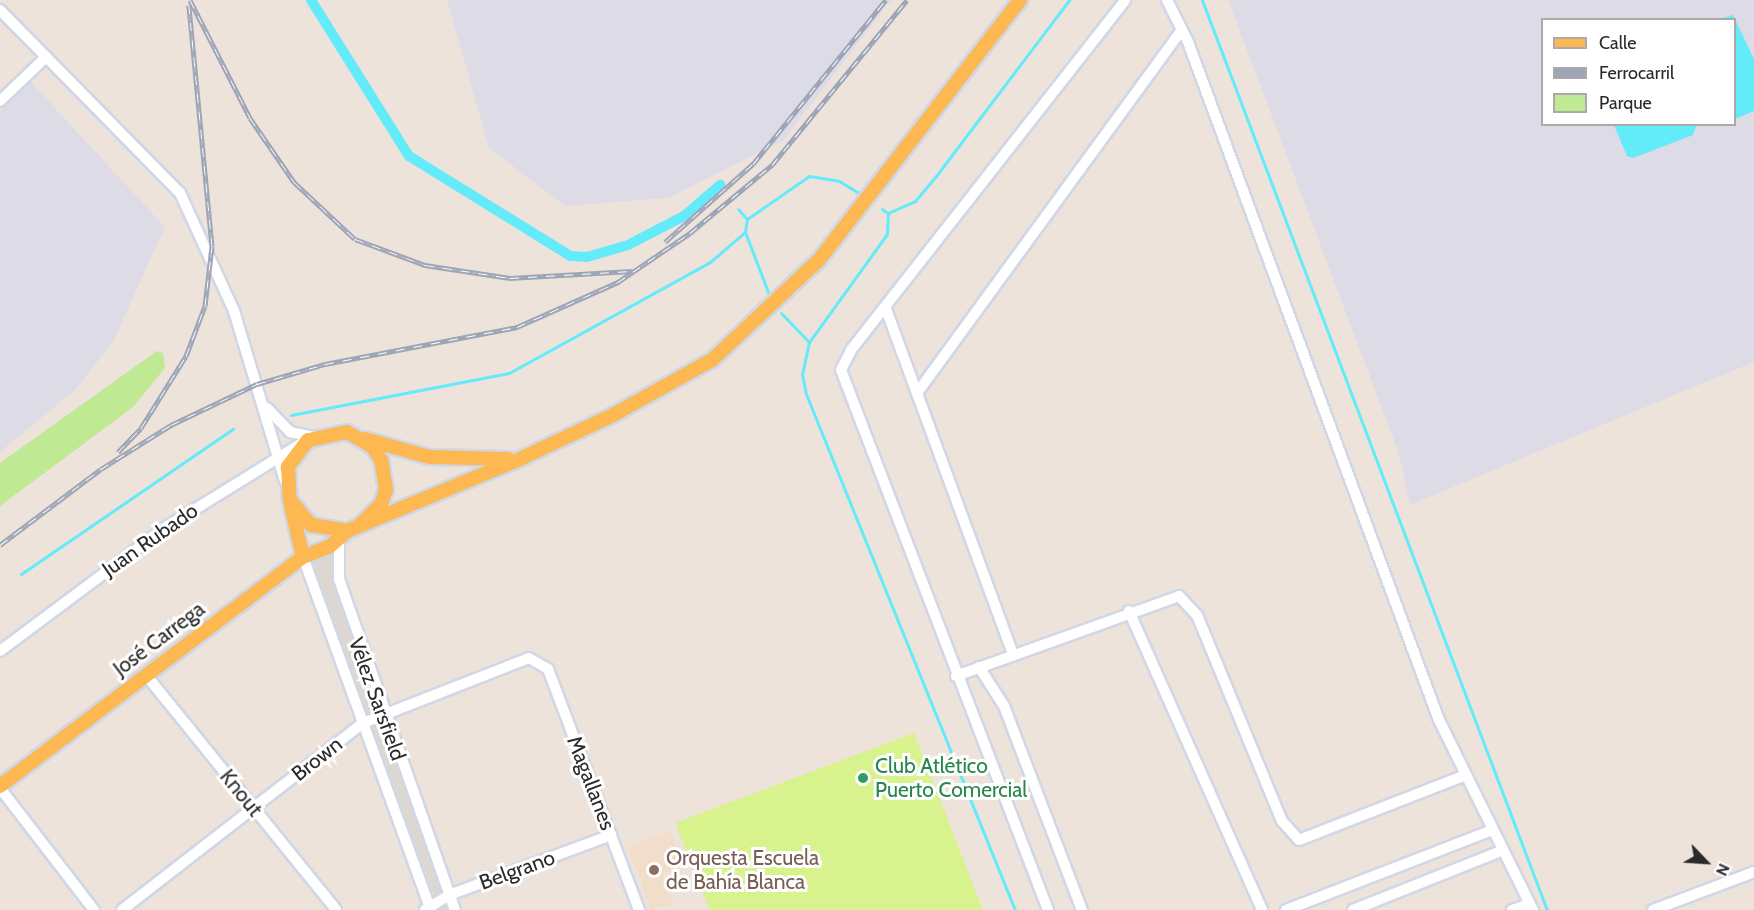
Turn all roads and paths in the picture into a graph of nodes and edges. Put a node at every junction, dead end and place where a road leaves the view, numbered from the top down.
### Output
1 (1020, 0) edge
2 (1125, 0) edge
3 (1167, 0) edge
4 (0, 10) edge
5 (1182, 30) junction
6 (46, 57) junction
7 (0, 101) edge
8 (886, 309) junction
9 (917, 393) junction
10 (263, 403) junction
11 (311, 438) junction
12 (361, 438) junction
13 (277, 456) junction
14 (522, 458) junction
15 (286, 484) junction
16 (290, 500) junction
17 (348, 532) junction
18 (303, 557) junction
19 (1129, 611) junction
20 (0, 651) edge
21 (1013, 654) junction
22 (539, 659) joint
23 (979, 667) junction
24 (146, 675) junction
25 (956, 676) junction
26 (386, 712) junction
27 (363, 723) junction
28 (1466, 775) junction
29 (0, 787) edge
30 (254, 808) junction
31 (1492, 830) junction
32 (611, 835) junction
33 (1501, 851) junction
34 (1754, 872) edge
35 (449, 895) junction
36 (1531, 907) edge
37 (428, 909) edge
38 (94, 910) edge
39 (122, 910) edge
40 (336, 910) edge
41 (455, 910) edge
42 (639, 910) edge
43 (1048, 910) edge
44 (1082, 910) edge
45 (1262, 910) edge
46 (1286, 910) edge
47 (1353, 910) edge
48 (1512, 910) edge
49 (1653, 910) edge

1 - 14 main road, José Carrega
2 - 8 street
3 - 5 street
4 - 6 street
5 - 9 street
5 - 28 street
6 - 7 street
6 - 10 street
8 - 9 street
8 - 25 street
9 - 21 street
10 - 11 street
10 - 13 street
11 - 12 main road
11 - 13 street, Juan Rubado
11 - 15 main road
12 - 14 main road
12 - 17 main road
13 - 15 street
13 - 20 street, Juan Rubado
14 - 17 main road, José Carrega
15 - 16 main road
16 - 17 main road
16 - 18 main road, Vélez Sarsfield
17 - 18 main road, José Carrega
17 - 26 street, Vélez Sarsfield
18 - 24 main road, José Carrega
18 - 27 street, Vélez Sarsfield
19 - 21 street
19 - 28 street
19 - 45 street
21 - 23 street
22 - 26 street, Brown
22 - 32 street, Magallanes
23 - 25 street
23 - 44 street
24 - 29 main road, José Carrega
24 - 30 street, Knout
25 - 43 street
26 - 27 street, Brown
26 - 35 street, Vélez Sarsfield
27 - 30 street, Brown
27 - 37 street, Vélez Sarsfield
28 - 31 street
29 - 38 street
30 - 39 street, Brown
30 - 40 street, Knout
31 - 33 street
31 - 46 street
32 - 35 street, Belgrano
32 - 42 street, Magallanes
33 - 36 street
33 - 47 street
34 - 49 street
35 - 37 street, Belgrano
35 - 41 street, Vélez Sarsfield
36 - 48 street

